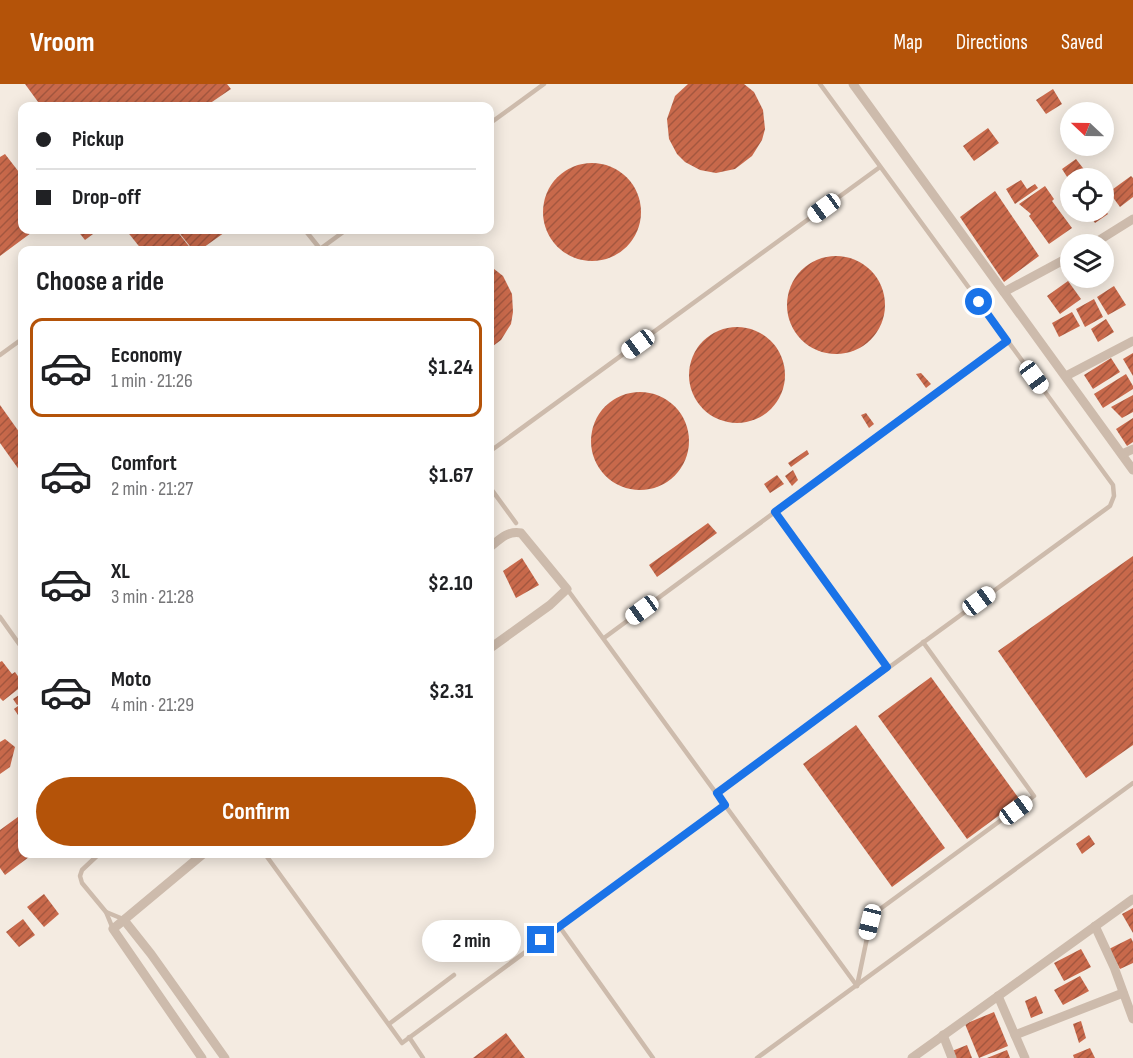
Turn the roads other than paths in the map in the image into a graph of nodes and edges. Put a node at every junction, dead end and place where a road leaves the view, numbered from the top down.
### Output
1 (544, 84) edge
2 (820, 84) edge
3 (853, 84) edge
4 (494, 120) edge
5 (880, 167) junction
6 (1133, 219) edge
7 (341, 234) edge
8 (1109, 234) edge
9 (325, 246) edge
10 (1060, 262) edge
11 (1004, 292) junction
12 (1007, 341) junction
13 (1133, 341) edge
14 (18, 342) edge
15 (0, 355) edge
16 (1066, 376) junction
17 (494, 448) edge
18 (1133, 449) edge
19 (1122, 454) junction
20 (1133, 470) edge
21 (494, 493) edge
22 (775, 512) junction
23 (516, 524) dead end
24 (494, 545) edge
25 (567, 589) junction
26 (0, 617) edge
27 (604, 638) junction
28 (18, 642) edge
29 (923, 642) junction
30 (494, 646) edge
31 (887, 667) junction
32 (1133, 783) edge
33 (717, 793) junction
34 (725, 805) junction
35 (95, 858) edge
36 (198, 858) edge
37 (268, 858) edge
38 (1133, 899) edge
39 (106, 912) junction
40 (124, 920) junction
41 (559, 926) junction
42 (1095, 926) junction
43 (113, 929) junction
44 (454, 975) dead end
45 (857, 986) junction
46 (1123, 993) junction
47 (998, 996) junction
48 (1133, 1019) edge
49 (388, 1024) junction
50 (944, 1035) junction
51 (1015, 1035) junction
52 (409, 1037) junction
53 (202, 1058) edge
54 (225, 1058) edge
55 (423, 1058) edge
56 (653, 1058) edge
57 (757, 1058) edge
58 (912, 1058) edge
59 (952, 1058) edge
60 (1025, 1058) edge

1 - 4 lane
2 - 5 lane
3 - 11 street
5 - 12 lane
5 - 17 lane
6 - 8 street
7 - 9 lane
10 - 11 street
11 - 16 street
12 - 22 lane
12 - 29 lane
13 - 16 street
14 - 15 lane
16 - 19 street
18 - 19 street
19 - 20 street
21 - 23 lane
22 - 27 lane
22 - 31 lane
24 - 25 street
25 - 27 lane
25 - 30 street
26 - 28 lane
27 - 33 lane
29 - 31 lane
29 - 45 lane
31 - 33 lane
32 - 45 lane
33 - 34 lane
34 - 41 lane
34 - 45 lane
35 - 39 lane
36 - 40 street
37 - 49 lane
38 - 42 street
39 - 40 lane
39 - 43 lane
40 - 43 street
40 - 54 street
41 - 52 lane
41 - 56 lane
42 - 46 street
42 - 47 street
43 - 53 street
44 - 49 lane
45 - 57 lane
46 - 48 street
46 - 51 street
47 - 50 street
47 - 51 street
49 - 52 lane
50 - 58 street
50 - 59 street
51 - 60 street
52 - 55 lane

